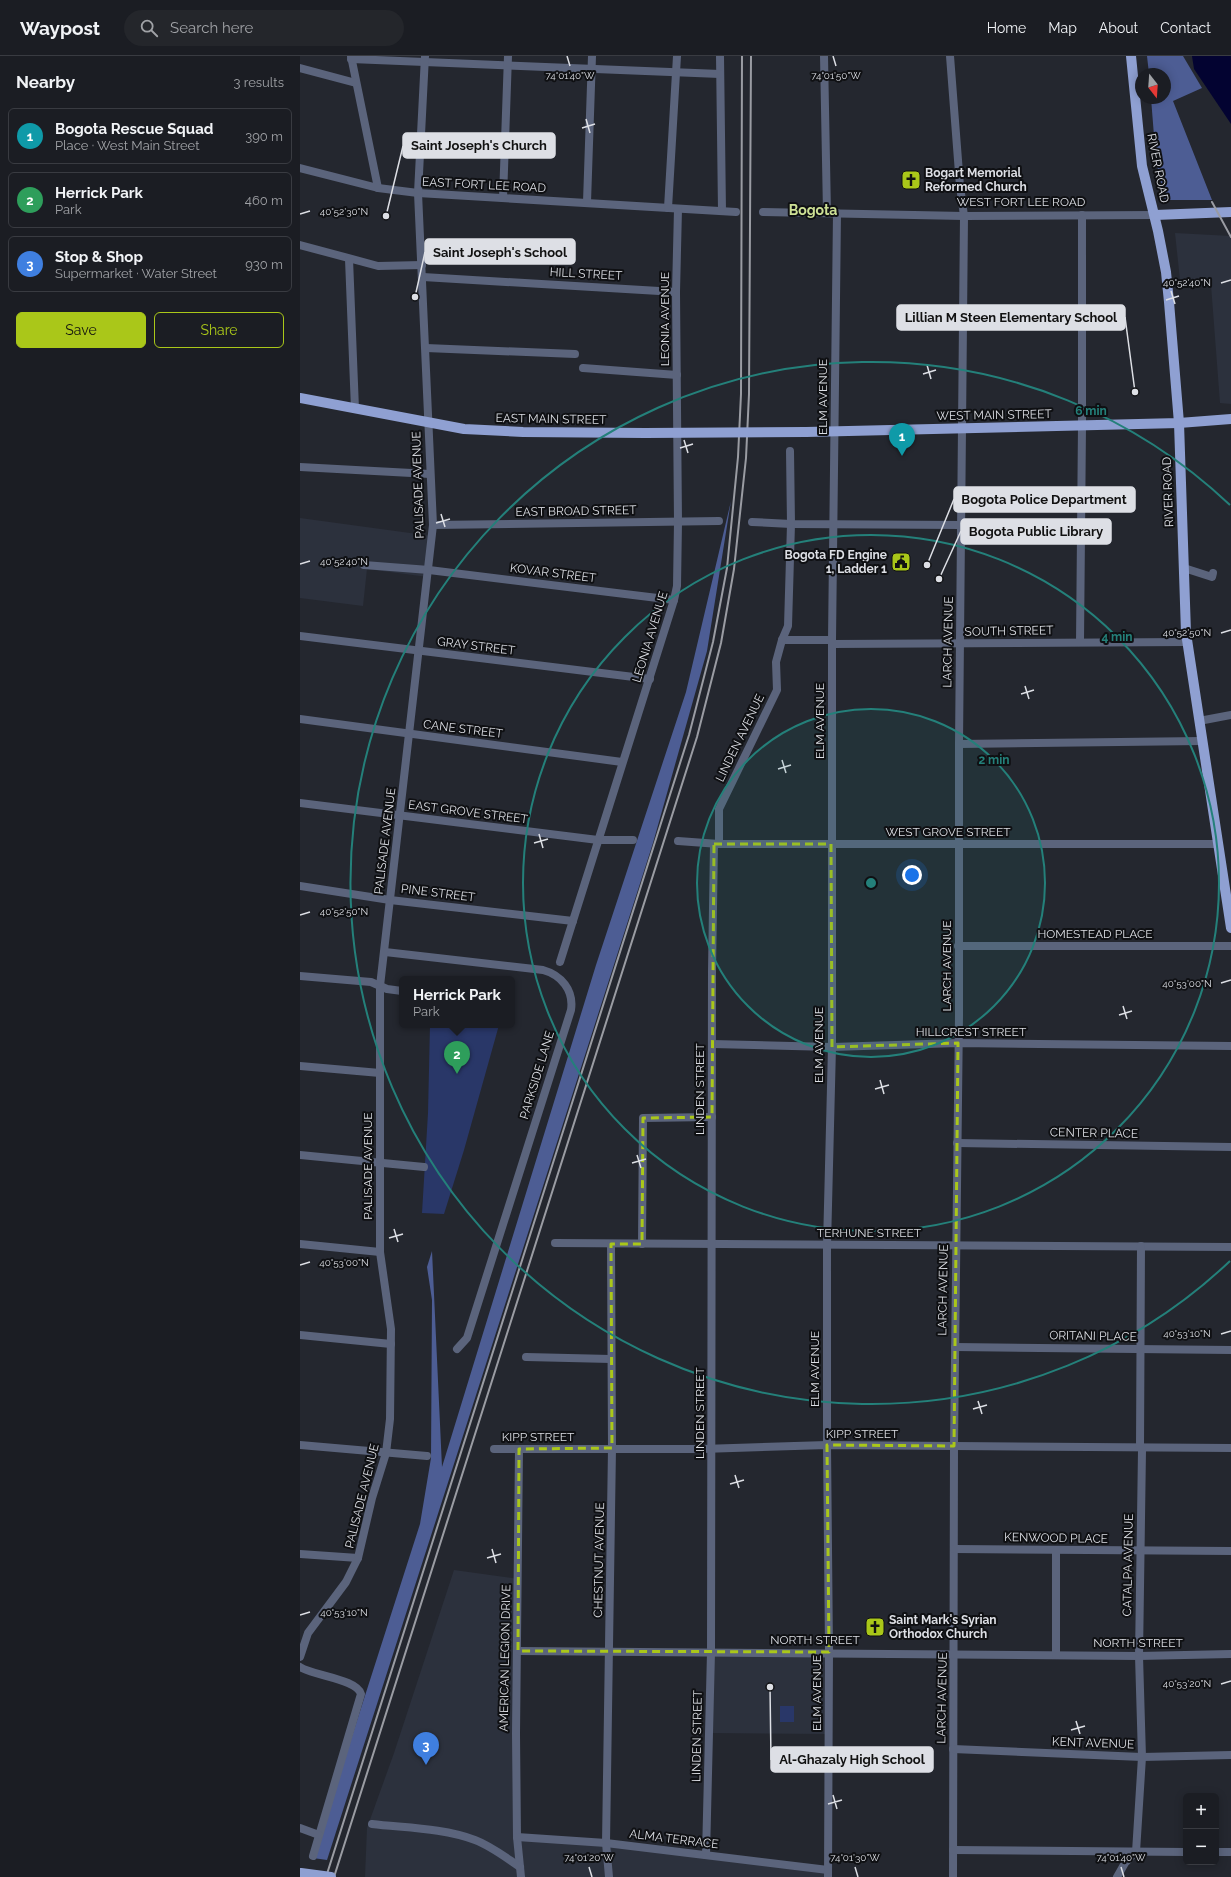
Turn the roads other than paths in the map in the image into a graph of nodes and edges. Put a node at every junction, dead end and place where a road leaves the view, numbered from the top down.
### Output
1 (508, 56) edge
2 (592, 56) edge
3 (677, 56) edge
4 (720, 56) edge
5 (824, 56) edge
6 (950, 56) edge
7 (1131, 56) edge
8 (351, 58) edge
9 (425, 59) edge
10 (507, 66) junction
11 (300, 68) edge
12 (592, 69) junction
13 (676, 72) junction
14 (720, 74) junction
15 (356, 83) junction
16 (300, 168) edge
17 (378, 188) junction
18 (418, 194) junction
19 (503, 198) junction
20 (587, 202) junction
21 (668, 208) junction
22 (678, 209) junction
23 (722, 211) junction
24 (736, 212) dead end
25 (763, 212) dead end
26 (1231, 212) edge
27 (827, 213) junction
28 (837, 213) junction
29 (1082, 215) junction
30 (1155, 215) junction
31 (964, 216) junction
32 (300, 245) edge
33 (349, 259) junction
34 (422, 265) junction
35 (423, 277) junction
36 (676, 292) junction
37 (426, 348) junction
38 (575, 354) dead end
39 (582, 368) dead end
40 (676, 375) junction
41 (300, 398) edge
42 (355, 409) junction
43 (1231, 419) edge
44 (428, 422) junction
45 (1179, 423) junction
46 (1082, 425) junction
47 (961, 428) junction
48 (835, 431) junction
49 (806, 432) joint
50 (790, 451) dead end
51 (300, 466) edge
52 (430, 474) junction
53 (719, 521) dead end
54 (678, 522) junction
55 (752, 522) dead end
56 (791, 524) junction
57 (834, 524) junction
58 (433, 525) junction
59 (961, 525) junction
60 (364, 565) dead end
61 (1184, 568) junction
62 (429, 570) junction
63 (1213, 574) dead end
64 (674, 600) junction
65 (300, 636) edge
66 (782, 640) junction
67 (832, 642) junction
68 (1080, 642) junction
69 (1187, 642) junction
70 (960, 644) junction
71 (419, 652) junction
72 (650, 679) junction
73 (1231, 715) edge
74 (300, 720) edge
75 (1199, 721) junction
76 (410, 735) junction
77 (1202, 740) junction
78 (958, 744) junction
79 (622, 762) junction
80 (300, 803) edge
81 (400, 816) junction
82 (598, 840) junction
83 (633, 840) dead end
84 (678, 841) dead end
85 (717, 844) junction
86 (831, 844) junction
87 (958, 844) junction
88 (1218, 844) junction
89 (300, 886) edge
90 (390, 900) junction
91 (573, 921) junction
92 (1231, 928) edge
93 (958, 946) junction
94 (1231, 946) edge
95 (384, 952) junction
96 (560, 962) dead end
97 (712, 971) joint
98 (300, 976) edge
99 (380, 986) junction
100 (399, 991) edge
101 (958, 1043) junction
102 (712, 1044) junction
103 (1231, 1046) edge
104 (832, 1047) junction
105 (300, 1066) edge
106 (380, 1073) junction
107 (712, 1117) junction
108 (957, 1143) junction
109 (1231, 1147) edge
110 (300, 1155) edge
111 (380, 1162) junction
112 (424, 1167) dead end
113 (555, 1243) dead end
114 (300, 1244) edge
115 (611, 1244) junction
116 (642, 1244) junction
117 (711, 1244) junction
118 (827, 1245) junction
119 (956, 1245) junction
120 (1141, 1246) junction
121 (1231, 1247) edge
122 (380, 1252) junction
123 (300, 1335) edge
124 (391, 1344) junction
125 (955, 1347) junction
126 (457, 1349) dead end
127 (1140, 1349) junction
128 (1231, 1350) edge
129 (526, 1357) dead end
130 (611, 1359) junction
131 (300, 1445) edge
132 (827, 1445) junction
133 (954, 1446) junction
134 (1140, 1447) junction
135 (612, 1448) junction
136 (1231, 1448) edge
137 (494, 1449) dead end
138 (519, 1449) junction
139 (712, 1449) junction
140 (386, 1453) junction
141 (427, 1456) dead end
142 (954, 1549) junction
143 (1056, 1550) junction
144 (1140, 1550) junction
145 (1231, 1551) edge
146 (300, 1554) edge
147 (358, 1558) junction
148 (518, 1651) junction
149 (610, 1652) junction
150 (711, 1652) junction
151 (829, 1652) junction
152 (955, 1654) junction
153 (1056, 1654) junction
154 (1231, 1654) edge
155 (1139, 1656) junction
156 (300, 1657) edge
157 (300, 1667) edge
158 (953, 1749) junction
159 (1231, 1755) edge
160 (1142, 1757) junction
161 (372, 1824) dead end
162 (300, 1828) edge
163 (320, 1835) junction
164 (517, 1837) junction
165 (606, 1843) junction
166 (953, 1850) junction
167 (1136, 1852) junction
168 (1183, 1852) edge
169 (1219, 1852) edge
170 (1231, 1852) edge
171 (706, 1855) junction
172 (313, 1856) dead end
173 (520, 1867) junction
174 (301, 1873) edge
175 (828, 1874) edge
176 (331, 1877) edge
177 (521, 1877) edge
178 (609, 1877) edge
179 (953, 1877) edge
180 (1117, 1877) edge

1 - 10 street
2 - 12 street
3 - 13 street
4 - 14 street
5 - 27 street
6 - 31 street, LARCH AVENUE
7 - 30 main road, RIVER ROAD
8 - 9 street
8 - 15 street
9 - 10 street
9 - 18 street, PALISADE AVENUE
10 - 12 street
10 - 19 street
11 - 15 street
12 - 13 street
12 - 20 street
13 - 14 street
13 - 21 street
14 - 23 street
15 - 17 street
16 - 17 street, EAST FORT LEE ROAD
17 - 18 street, EAST FORT LEE ROAD
18 - 19 street, EAST FORT LEE ROAD
18 - 34 street, PALISADE AVENUE
19 - 20 street, EAST FORT LEE ROAD
20 - 21 street, EAST FORT LEE ROAD
21 - 22 street, EAST FORT LEE ROAD
22 - 23 street
22 - 36 street, LEONIA AVENUE
23 - 24 street
25 - 27 street, WEST FORT LEE ROAD
26 - 30 main road, WEST FORT LEE ROAD
27 - 28 street, WEST FORT LEE ROAD
28 - 31 street, WEST FORT LEE ROAD
28 - 48 street, ELM AVENUE
29 - 30 street, WEST FORT LEE ROAD
29 - 31 street, WEST FORT LEE ROAD
29 - 46 street
30 - 45 main road, RIVER ROAD
31 - 47 street, LARCH AVENUE
32 - 33 street
33 - 34 street
33 - 42 street
34 - 35 street, PALISADE AVENUE
35 - 36 street, HILL STREET
35 - 37 street, PALISADE AVENUE
36 - 40 street, LEONIA AVENUE
37 - 38 street
37 - 44 street, PALISADE AVENUE
39 - 40 street
40 - 54 street, LEONIA AVENUE
41 - 42 main road, EAST MAIN STREET
42 - 44 main road, EAST MAIN STREET
43 - 45 main road, WEST MAIN STREET
44 - 49 main road, EAST MAIN STREET, bridge
44 - 52 street, PALISADE AVENUE
45 - 46 main road, WEST MAIN STREET
45 - 61 main road, RIVER ROAD
46 - 47 main road, WEST MAIN STREET
46 - 68 street
47 - 48 main road, WEST MAIN STREET
47 - 59 street, LARCH AVENUE
48 - 49 main road, WEST MAIN STREET
48 - 57 street, ELM AVENUE
50 - 56 street, LINDEN AVENUE
51 - 52 street
52 - 58 street, PALISADE AVENUE
53 - 54 street, EAST BROAD STREET
54 - 58 street, EAST BROAD STREET
54 - 64 street, LEONIA AVENUE
55 - 56 street
56 - 57 street
56 - 66 street, LINDEN AVENUE
57 - 59 street
57 - 67 street, ELM AVENUE
58 - 62 street, PALISADE AVENUE
59 - 70 street, LARCH AVENUE
60 - 62 street, KOVAR STREET
61 - 63 street
61 - 69 main road, RIVER ROAD
62 - 64 street, KOVAR STREET
62 - 71 street, PALISADE AVENUE
64 - 72 street, LEONIA AVENUE
65 - 71 street, GRAY STREET
66 - 67 street, SOUTH STREET
66 - 85 street, LINDEN AVENUE
67 - 70 street, SOUTH STREET
67 - 86 street, ELM AVENUE
68 - 69 street, SOUTH STREET
68 - 70 street, SOUTH STREET
69 - 75 main road, RIVER ROAD
70 - 78 street, LARCH AVENUE
71 - 72 street, GRAY STREET
71 - 76 street, PALISADE AVENUE
72 - 79 street, LEONIA AVENUE
73 - 75 street
74 - 76 street, CANE STREET
75 - 77 main road, RIVER ROAD
76 - 79 street, CANE STREET
76 - 81 street, PALISADE AVENUE
77 - 78 street
77 - 88 main road, RIVER ROAD
78 - 87 street, LARCH AVENUE
79 - 82 street, LEONIA AVENUE
80 - 81 street, EAST GROVE STREET
81 - 82 street, EAST GROVE STREET
81 - 90 street, PALISADE AVENUE
82 - 83 street, EAST GROVE STREET
82 - 91 street, LEONIA AVENUE
84 - 85 street, WEST GROVE STREET
85 - 86 street, WEST GROVE STREET
85 - 97 street, LINDEN AVENUE
86 - 87 street, WEST GROVE STREET
86 - 104 street, ELM AVENUE
87 - 88 street, WEST GROVE STREET
87 - 93 street, LARCH AVENUE
88 - 92 main road, RIVER ROAD
89 - 90 street, PINE STREET
90 - 91 street, PINE STREET
90 - 95 street, PALISADE AVENUE
91 - 96 street, LEONIA AVENUE
93 - 94 street, HOMESTEAD PLACE
93 - 101 street, LARCH AVENUE
95 - 99 street, PALISADE AVENUE
95 - 126 street, PARKSIDE LANE
97 - 102 street, LINDEN STREET
98 - 99 street
99 - 100 street
99 - 106 street, PALISADE AVENUE
101 - 103 street, HILLCREST STREET
101 - 104 street, HILLCREST STREET
101 - 108 street, LARCH AVENUE
102 - 104 street, HILLCREST STREET
102 - 107 street, LINDEN STREET
104 - 118 street, ELM AVENUE
105 - 106 street
106 - 111 street, PALISADE AVENUE
107 - 116 street
107 - 117 street, LINDEN STREET
108 - 109 street, CENTER PLACE
108 - 119 street, LARCH AVENUE
110 - 111 street
111 - 112 street
111 - 122 street, PALISADE AVENUE
113 - 115 street, TERHUNE STREET
114 - 122 street
115 - 116 street, TERHUNE STREET
115 - 130 street, CHESTNUT AVENUE
116 - 117 street, TERHUNE STREET
117 - 118 street, TERHUNE STREET
117 - 139 street, LINDEN STREET
118 - 119 street, TERHUNE STREET
118 - 132 street, ELM AVENUE
119 - 120 street, TERHUNE STREET
119 - 125 street, LARCH AVENUE
120 - 121 street, TERHUNE STREET
120 - 127 street, CATALPA AVENUE
122 - 124 street, PALISADE AVENUE
123 - 124 street
124 - 140 street, PALISADE AVENUE
125 - 127 street, ORITANI PLACE
125 - 133 street, LARCH AVENUE
127 - 128 street, ORITANI PLACE
127 - 134 street, CATALPA AVENUE
129 - 130 street
130 - 135 street, CHESTNUT AVENUE
131 - 140 street
132 - 133 street, KIPP STREET
132 - 139 street, KIPP STREET
132 - 151 street, ELM AVENUE
133 - 134 street, KIPP STREET
133 - 142 street, LARCH AVENUE
134 - 136 street, KIPP STREET
134 - 144 street, CATALPA AVENUE
135 - 138 street, KIPP STREET
135 - 139 street, KIPP STREET
135 - 149 street, CHESTNUT AVENUE
137 - 138 street, KIPP STREET
138 - 148 street, AMERICAN LEGION DRIVE
139 - 150 street, LINDEN STREET
140 - 141 street
140 - 147 street, PALISADE AVENUE
142 - 143 street, KENWOOD PLACE
142 - 152 street, LARCH AVENUE
143 - 144 street, KENWOOD PLACE
143 - 153 street
144 - 145 street, KENWOOD PLACE
144 - 155 street, CATALPA AVENUE
146 - 147 street
147 - 156 street, PALISADE AVENUE
148 - 149 street, NORTH STREET
148 - 164 street, AMERICAN LEGION DRIVE
149 - 150 street, NORTH STREET
149 - 165 street, CHESTNUT AVENUE
150 - 151 street, NORTH STREET
150 - 171 street, LINDEN STREET
151 - 152 street, NORTH STREET
151 - 175 street, ELM AVENUE
152 - 153 street, NORTH STREET
152 - 158 street, LARCH AVENUE
153 - 155 street, NORTH STREET
154 - 155 street, NORTH STREET
155 - 160 street, CATALPA AVENUE
157 - 163 street
158 - 160 street, KENT AVENUE
158 - 166 street, LARCH AVENUE
159 - 160 street, KENT AVENUE
160 - 167 street, CATALPA AVENUE
161 - 173 street
162 - 163 street
163 - 172 street
164 - 165 street, ALMA TERRACE
164 - 173 street, AMERICAN LEGION DRIVE
165 - 171 street, ALMA TERRACE
165 - 178 street, CHESTNUT AVENUE
166 - 167 street
166 - 179 street, LARCH AVENUE
167 - 168 street
167 - 180 street
169 - 170 street
171 - 175 street, ALMA TERRACE
173 - 177 street, AMERICAN LEGION DRIVE
174 - 176 main road, bridge

